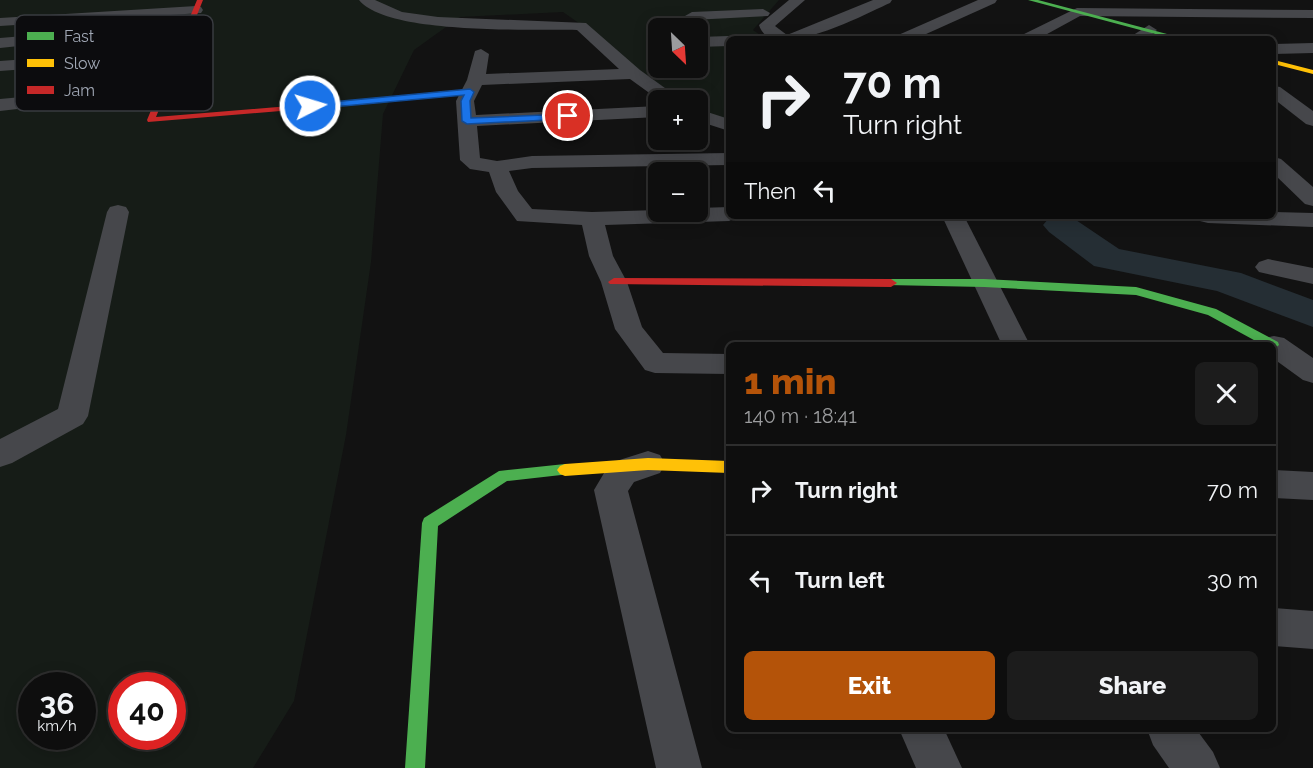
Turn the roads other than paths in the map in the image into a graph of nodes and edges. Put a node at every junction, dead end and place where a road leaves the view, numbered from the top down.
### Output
1 (366, 0) edge
2 (753, 0) edge
3 (798, 0) edge
4 (885, 0) edge
5 (990, 0) edge
6 (1031, 0) edge
7 (198, 5) edge
8 (1077, 12) junction
9 (1313, 14) edge
10 (82, 15) edge
11 (692, 16) dead end
12 (766, 18) junction
13 (15, 21) edge
14 (0, 22) edge
15 (1149, 30) junction
16 (776, 36) edge
17 (788, 36) edge
18 (909, 36) edge
19 (1032, 36) edge
20 (1140, 36) edge
21 (1171, 36) edge
22 (726, 41) edge
23 (15, 42) edge
24 (708, 42) edge
25 (0, 43) edge
26 (1313, 48) edge
27 (1276, 49) edge
28 (481, 54) dead end
29 (1276, 63) edge
30 (15, 65) edge
31 (0, 66) edge
32 (1313, 72) edge
33 (634, 74) junction
34 (473, 86) junction
35 (656, 90) edge
36 (1276, 93) edge
37 (15, 104) edge
38 (0, 105) edge
39 (155, 111) edge
40 (648, 112) edge
41 (708, 118) edge
42 (1283, 119) dead end
43 (1311, 119) edge
44 (467, 121) junction
45 (726, 124) edge
46 (676, 150) edge
47 (726, 158) edge
48 (1276, 165) edge
49 (498, 167) junction
50 (1290, 178) junction
51 (1313, 178) edge
52 (1313, 199) edge
53 (118, 212) dead end
54 (726, 214) edge
55 (1276, 218) edge
56 (592, 219) junction
57 (954, 219) edge
58 (1313, 220) edge
59 (1268, 267) dead end
60 (1313, 276) edge
61 (614, 282) junction
62 (984, 283) junction
63 (1014, 342) edge
64 (1267, 342) edge
65 (1276, 347) edge
66 (726, 364) edge
67 (1276, 374) edge
68 (1313, 374) edge
69 (0, 454) edge
70 (648, 464) junction
71 (726, 467) edge
72 (1276, 484) edge
73 (1313, 486) edge
74 (1276, 627) edge
75 (1313, 630) edge
76 (922, 732) edge
77 (1171, 732) edge
78 (415, 768) edge
79 (679, 768) edge
80 (939, 768) edge
81 (1197, 768) edge

1 - 33 street
2 - 12 street
3 - 12 street
4 - 17 street
5 - 18 street
6 - 8 street
7 - 10 street
8 - 9 street
8 - 15 street
8 - 19 street
11 - 12 street
12 - 16 street
13 - 14 street
15 - 20 street
15 - 21 street
22 - 24 street
23 - 25 street
26 - 27 street
28 - 34 street
29 - 32 street
30 - 31 street
33 - 34 street
33 - 35 street
34 - 39 street
34 - 44 street
36 - 43 street
37 - 38 street
40 - 44 street
41 - 45 street
42 - 43 street
44 - 49 street
46 - 47 street
46 - 49 street
48 - 50 street
49 - 56 street
50 - 51 street
50 - 52 street
53 - 69 street
54 - 56 street
55 - 58 street
56 - 61 street
57 - 62 street
59 - 60 street
61 - 62 street
61 - 66 street
62 - 63 street
62 - 64 street
65 - 68 street
67 - 68 street
70 - 71 street
70 - 78 street
70 - 79 street
72 - 73 street
74 - 75 street
76 - 80 street
77 - 81 street

